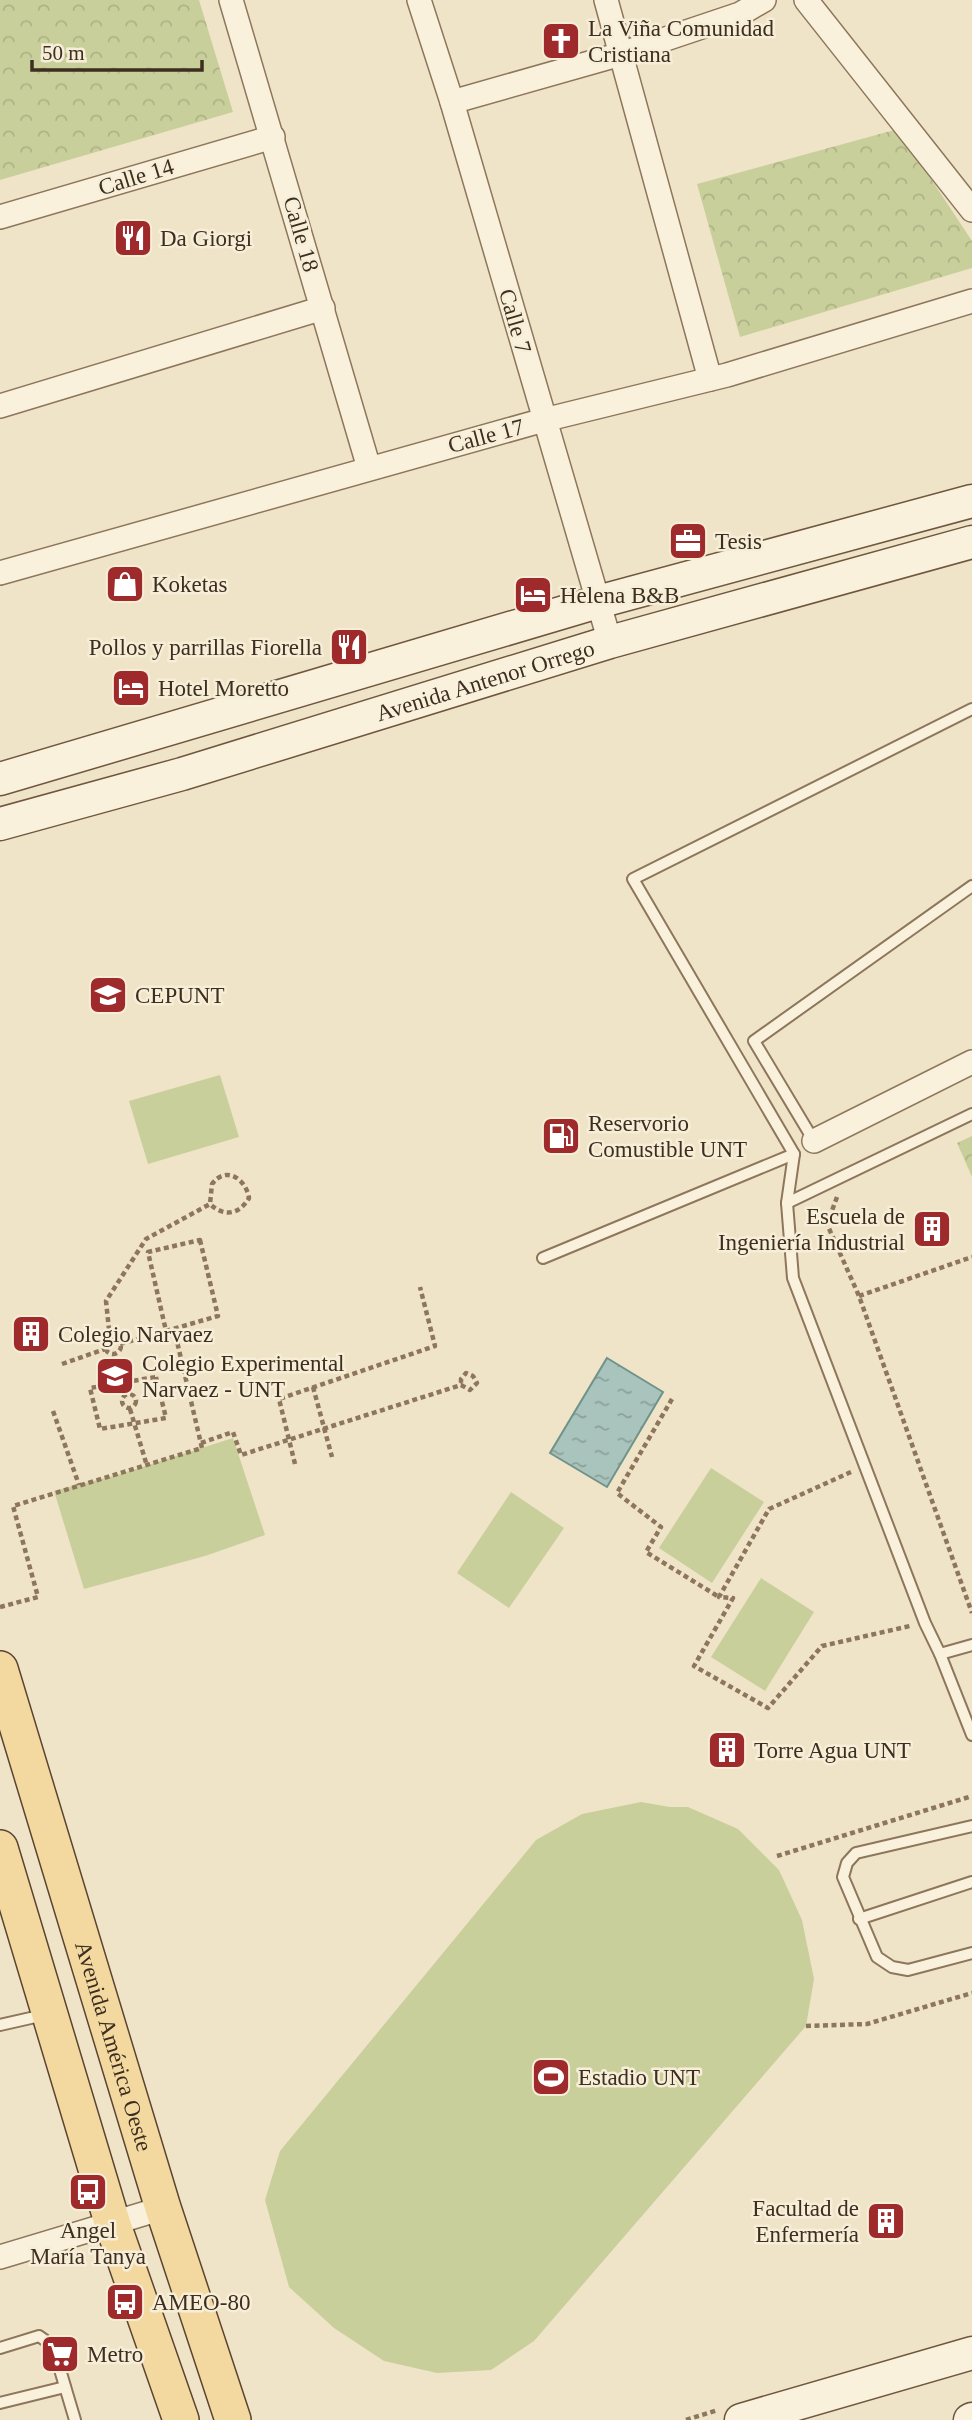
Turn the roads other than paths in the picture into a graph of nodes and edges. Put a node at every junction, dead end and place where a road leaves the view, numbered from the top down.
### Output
1 (232, 0) edge
2 (419, 0) edge
3 (606, 0) edge
4 (764, 0) edge
5 (806, 0) edge
6 (621, 54) junction
7 (452, 102) junction
8 (273, 137) junction
9 (972, 210) edge
10 (0, 218) edge
11 (972, 302) edge
12 (323, 308) junction
13 (710, 379) junction
14 (0, 406) edge
15 (544, 420) junction
16 (369, 468) junction
17 (972, 501) edge
18 (972, 542) edge
19 (0, 573) edge
20 (598, 602) junction
21 (610, 642) junction
22 (972, 709) edge
23 (0, 779) edge
24 (0, 824) edge
25 (972, 886) edge
26 (972, 1062) edge
27 (972, 1114) edge
28 (814, 1141) joint
29 (794, 1154) junction
30 (787, 1202) junction
31 (543, 1258) dead end
32 (972, 1645) edge
33 (940, 1654) junction
34 (0, 1669) edge
35 (972, 1735) edge
36 (972, 1826) edge
37 (0, 1848) edge
38 (972, 1882) edge
39 (859, 1919) junction
40 (972, 1953) edge
41 (50, 2013) junction
42 (0, 2025) edge
43 (163, 2208) junction
44 (113, 2224) junction
45 (0, 2257) edge
46 (0, 2348) edge
47 (970, 2362) edge
48 (65, 2387) junction
49 (0, 2403) edge
50 (75, 2420) edge
51 (181, 2420) edge
52 (233, 2420) edge
53 (741, 2420) edge

1 - 8 street, Calle 18
2 - 7 street, Calle 7
3 - 6 street
4 - 6 street
5 - 9 street
6 - 7 street
6 - 13 street
7 - 15 street, Calle 7
8 - 10 street, Calle 14
8 - 12 street, Calle 18
11 - 13 street, Calle 17
12 - 14 street
12 - 16 street, Calle 18
13 - 15 street, Calle 17
15 - 16 street, Calle 17
15 - 20 street, Calle 7
16 - 19 street, Calle 17
17 - 20 street, Avenida Antenor Orrego
18 - 21 street, Avenida Antenor Orrego
20 - 21 street, Calle 7
20 - 23 street, Avenida Antenor Orrego
21 - 24 street, Avenida Antenor Orrego
22 - 29 lane
25 - 28 lane
26 - 28 street
27 - 30 lane
29 - 30 lane
29 - 31 lane
30 - 33 lane
32 - 33 lane
33 - 35 lane
34 - 43 main road, Avenida América Oeste
36 - 39 lane
37 - 41 main road
38 - 39 lane
39 - 40 lane
41 - 42 lane
41 - 44 main road
43 - 44 street
43 - 52 main road, Avenida América Oeste
44 - 45 street
44 - 51 main road
46 - 48 lane
47 - 53 street
48 - 49 lane
48 - 50 lane

